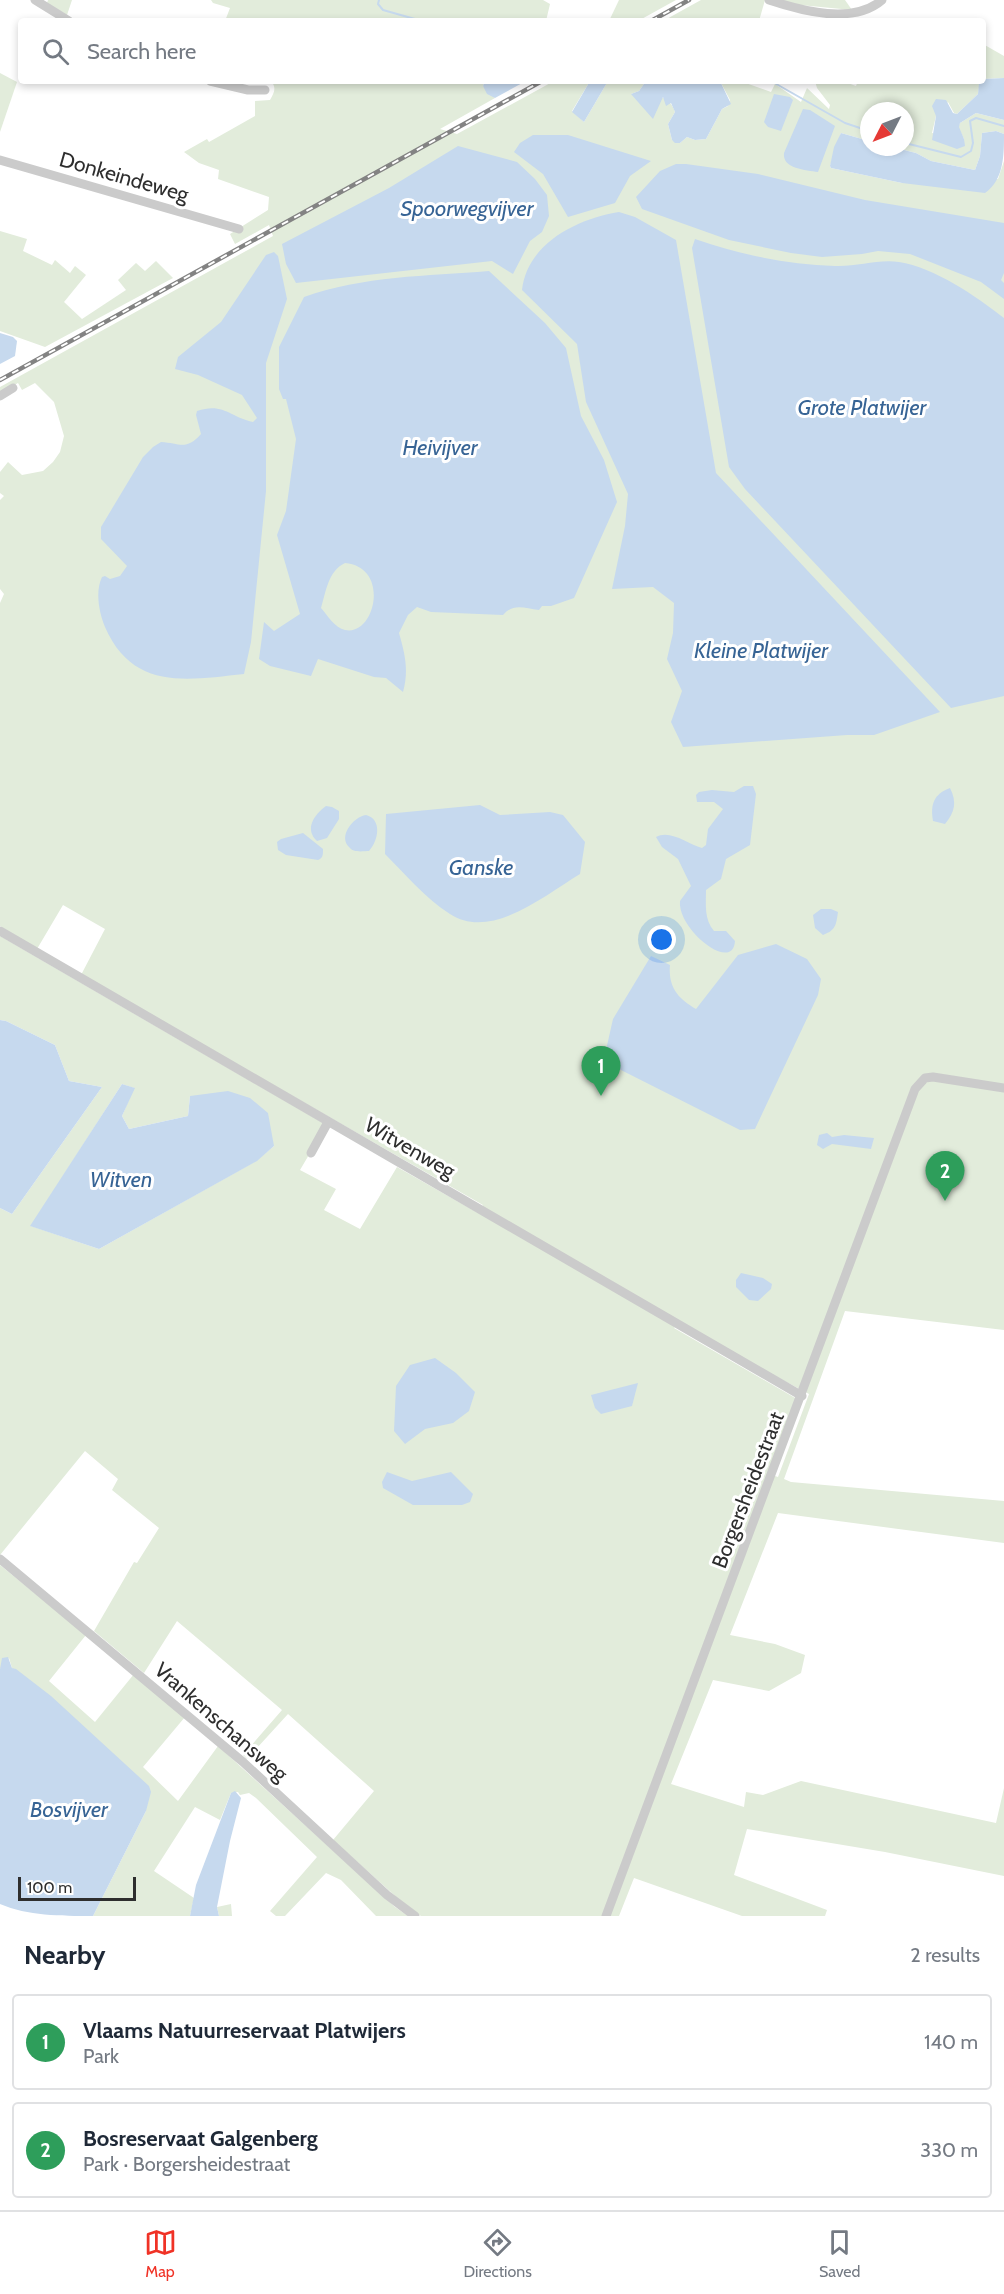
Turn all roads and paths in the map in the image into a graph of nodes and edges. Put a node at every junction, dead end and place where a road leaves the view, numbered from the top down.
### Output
1 (35, 0) edge
2 (769, 0) edge
3 (882, 0) edge
4 (64, 18) edge
5 (223, 84) edge
6 (265, 90) dead end
7 (0, 160) edge
8 (239, 229) dead end
9 (13, 388) dead end
10 (0, 396) edge
11 (0, 931) edge
12 (1004, 1088) edge
13 (328, 1122) junction
14 (311, 1153) dead end
15 (802, 1396) junction
16 (0, 1559) edge
17 (415, 1916) edge
18 (606, 1916) edge

1 - 4 street
2 - 3 street
5 - 6 street
7 - 8 street, Donkeindeweg
9 - 10 street
11 - 13 street, Witvenweg
12 - 15 street, Borgersheidestraat
13 - 14 street
13 - 15 street, Witvenweg
15 - 18 street, Borgersheidestraat
16 - 17 street, Vrankenschansweg

